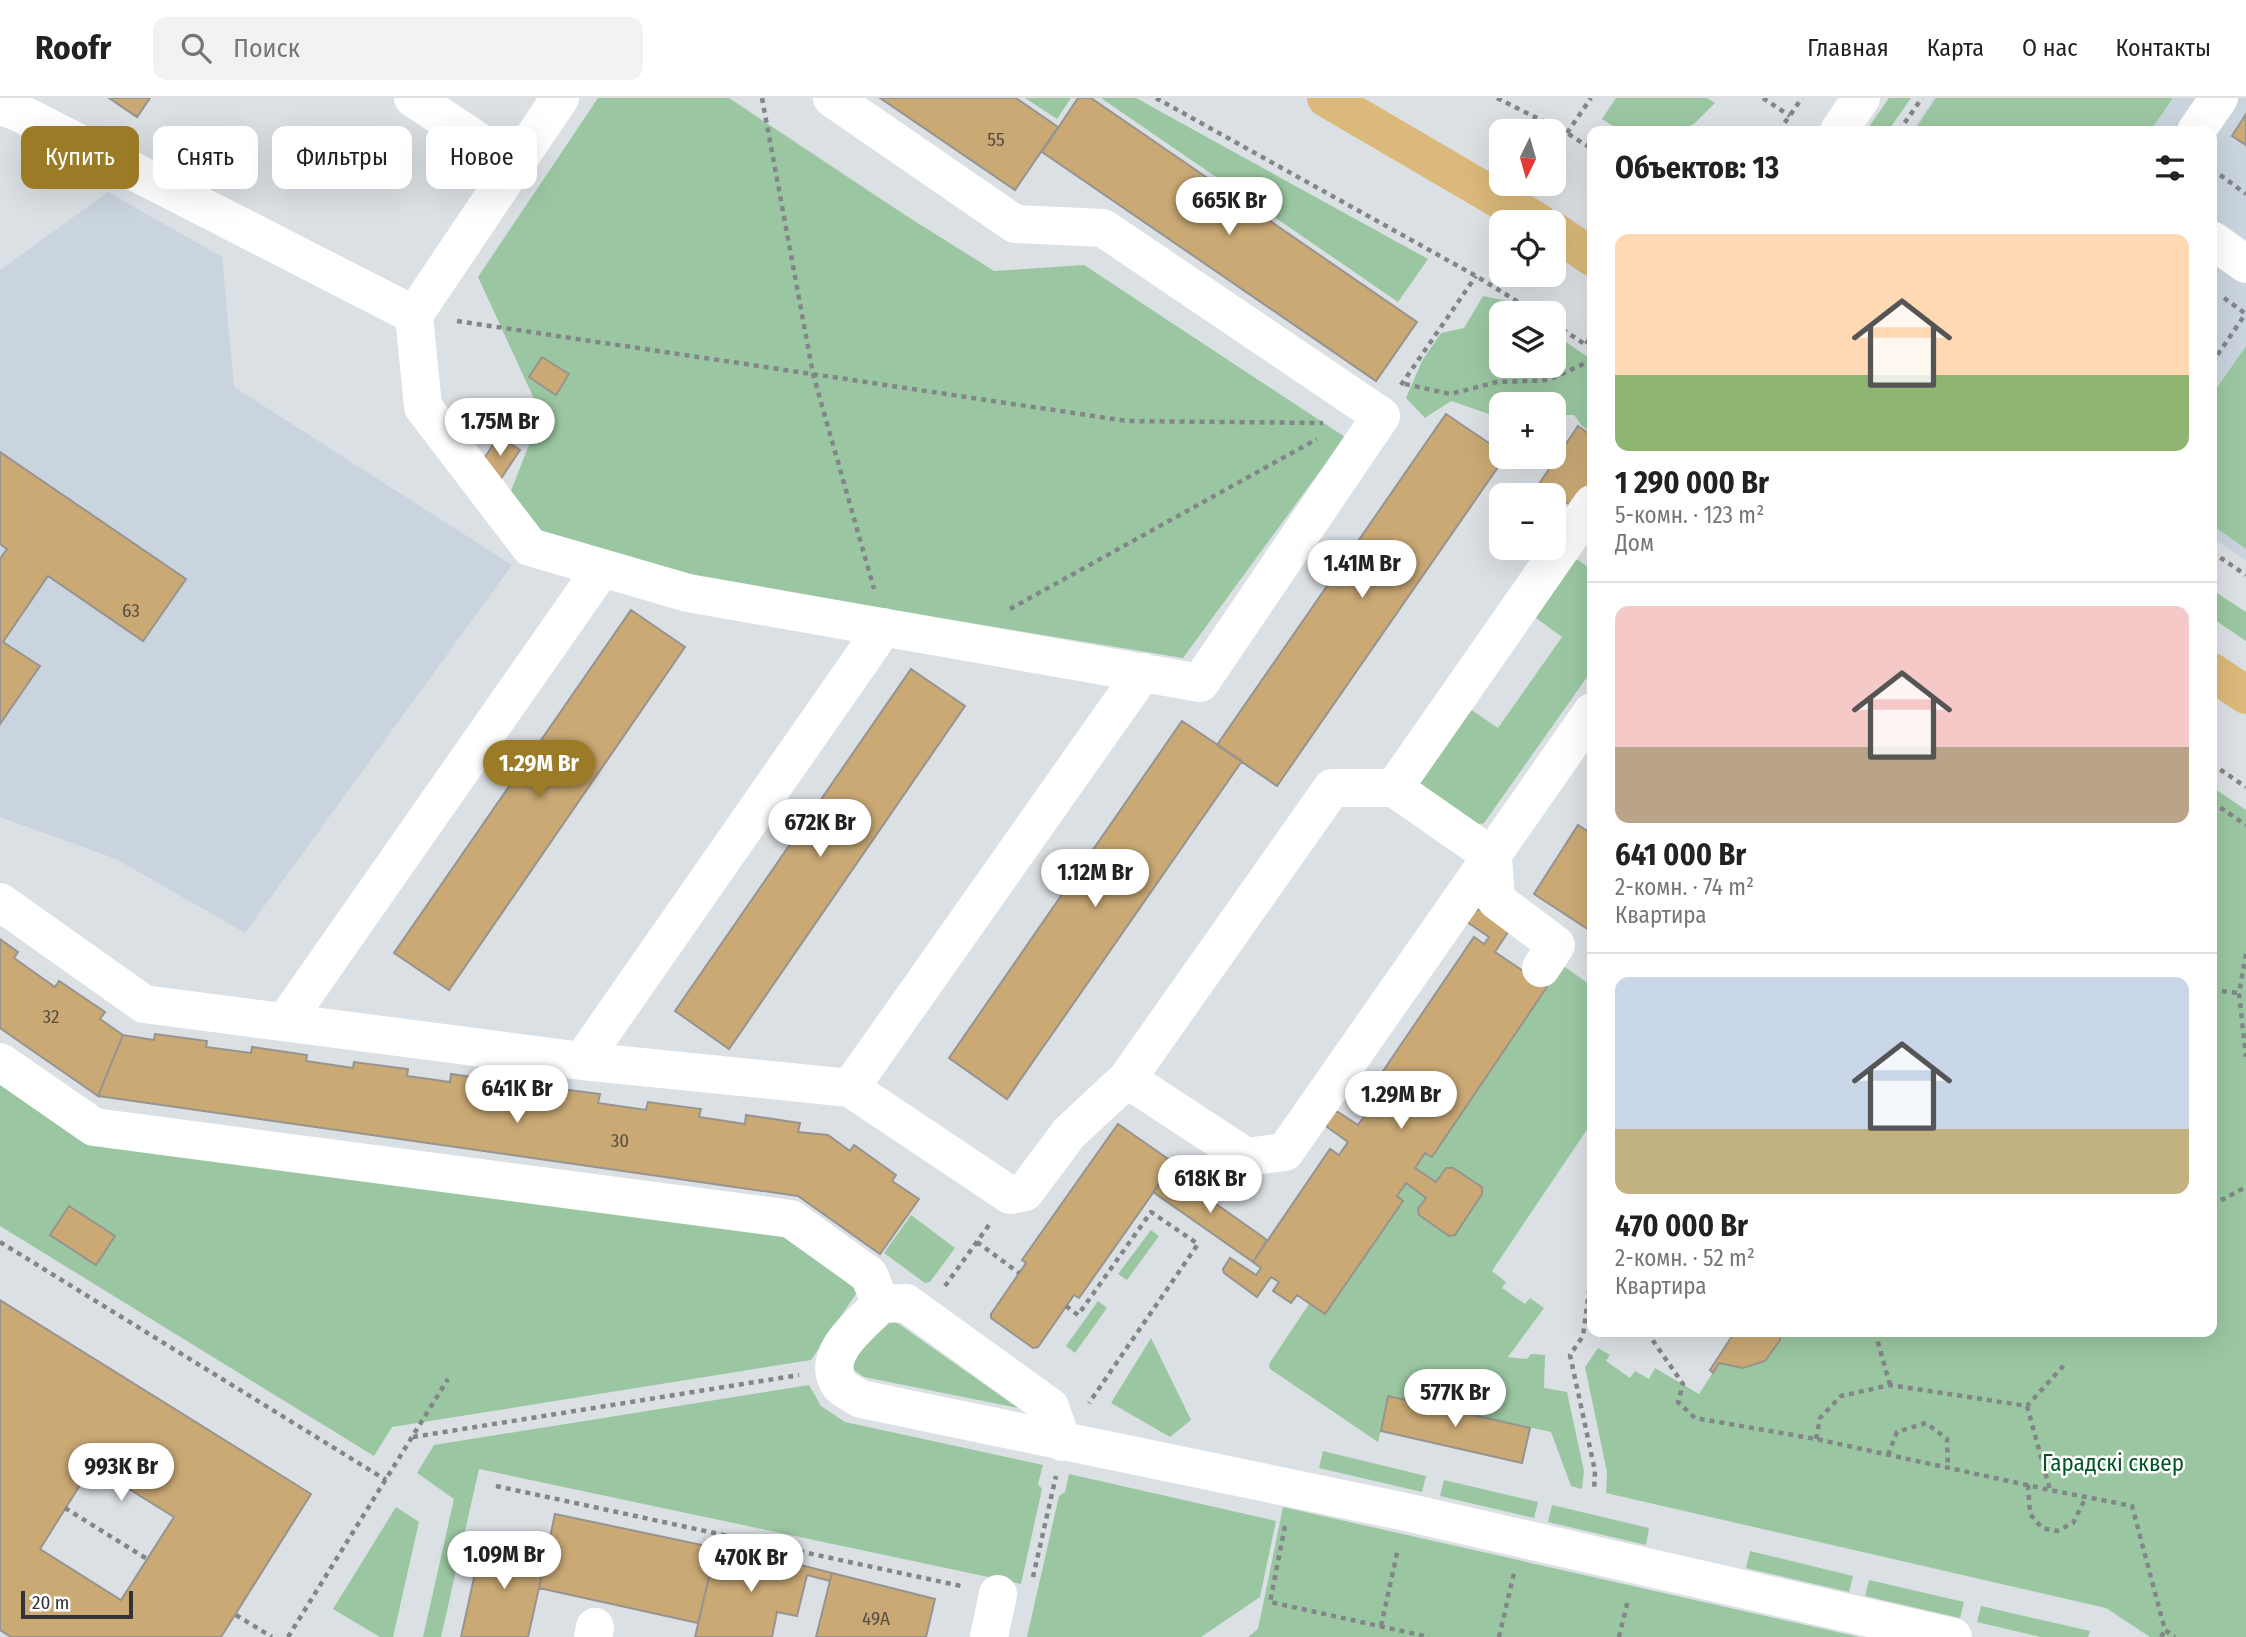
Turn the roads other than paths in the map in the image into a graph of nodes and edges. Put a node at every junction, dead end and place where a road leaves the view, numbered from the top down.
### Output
1 (413, 98) edge
2 (560, 98) edge
3 (832, 98) edge
4 (1326, 98) edge
5 (1861, 98) edge
6 (2219, 98) edge
7 (6, 119) edge
8 (455, 126) edge
9 (1842, 126) edge
10 (2199, 126) edge
11 (537, 133) edge
12 (499, 189) edge
13 (1517, 210) edge
14 (1566, 240) edge
15 (2217, 244) edge
16 (1587, 254) edge
17 (2246, 264) edge
18 (414, 315) junction
19 (1587, 523) edge
20 (1581, 546) edge
21 (602, 568) junction
22 (884, 627) junction
23 (1143, 672) junction
24 (2217, 675) edge
25 (2246, 695) edge
26 (1587, 719) edge
27 (1394, 788) junction
28 (1493, 857) junction
29 (0, 902) edge
30 (1541, 968) dead end
31 (285, 1022) junction
32 (582, 1061) junction
33 (0, 1062) edge
34 (1127, 1079) junction
35 (850, 1088) junction
36 (881, 1304) junction
37 (1059, 1458) junction
38 (1015, 1587) road end
39 (989, 1637) edge
40 (1953, 1637) edge

1 - 8 street
2 - 11 street
3 - 23 street
4 - 13 main road
5 - 9 street
6 - 10 street
7 - 18 street
12 - 18 street
14 - 16 main road
15 - 17 street
18 - 21 street
19 - 20 street
20 - 27 street
21 - 22 street
21 - 31 street
22 - 23 street
22 - 32 street
23 - 35 street
24 - 25 main road
26 - 28 street
27 - 28 street
27 - 34 street
28 - 30 street
28 - 34 street
29 - 31 street
31 - 32 street
32 - 35 street
33 - 36 street
34 - 35 street
36 - 37 street
36 - 37 street
37 - 40 street
38 - 39 street

